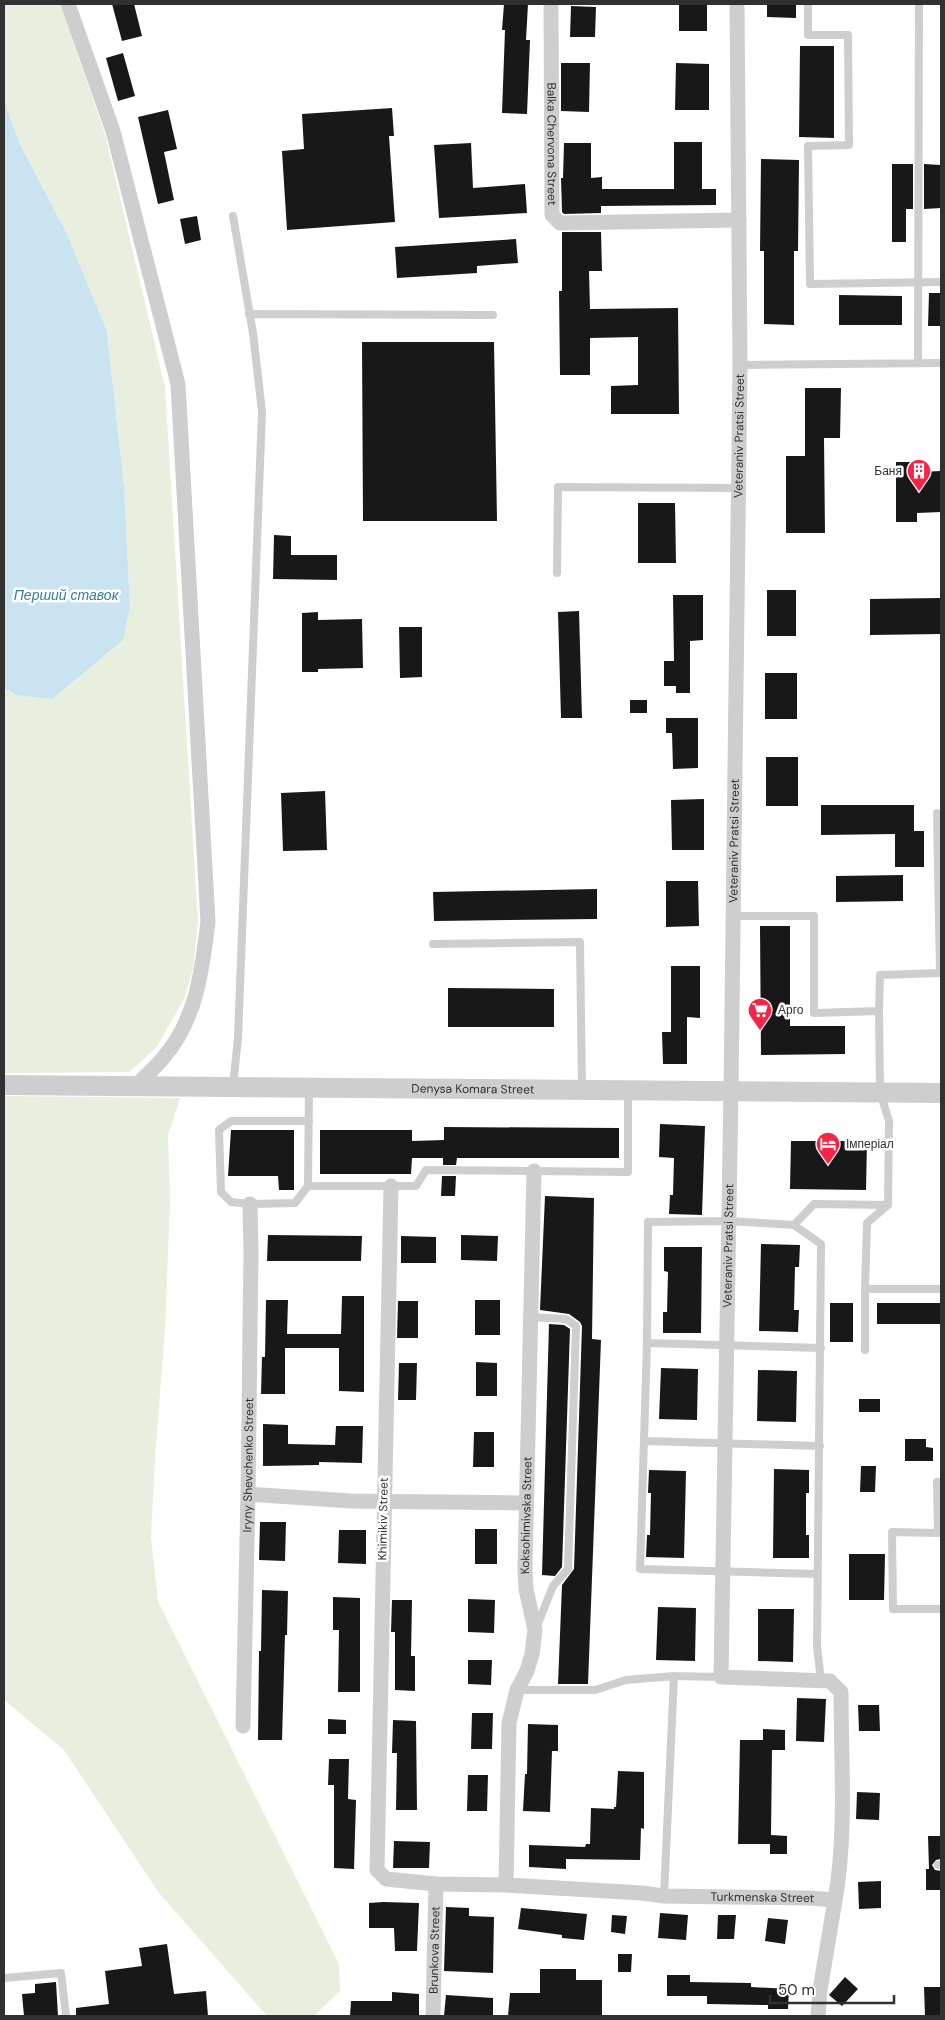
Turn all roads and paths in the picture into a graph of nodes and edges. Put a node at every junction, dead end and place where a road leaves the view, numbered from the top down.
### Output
1 (68, 4) edge
2 (551, 4) edge
3 (737, 4) edge
4 (808, 4) edge
5 (920, 4) edge
6 (233, 216) dead end
7 (739, 220) junction
8 (919, 282) junction
9 (941, 282) edge
10 (249, 314) junction
11 (493, 315) dead end
12 (918, 363) junction
13 (941, 363) edge
14 (740, 365) junction
15 (739, 488) junction
16 (557, 573) dead end
17 (937, 813) dead end
18 (733, 916) junction
19 (433, 944) dead end
20 (879, 1012) junction
21 (137, 1084) junction
22 (4, 1085) edge
23 (232, 1088) junction
24 (309, 1088) junction
25 (582, 1090) junction
26 (628, 1090) junction
27 (731, 1092) junction
28 (880, 1092) junction
29 (941, 1093) edge
30 (309, 1121) junction
31 (534, 1171) junction
32 (308, 1186) junction
33 (391, 1186) junction
34 (250, 1204) junction
35 (888, 1205) junction
36 (729, 1221) junction
37 (794, 1225) junction
38 (865, 1289) junction
39 (941, 1289) edge
40 (531, 1317) junction
41 (647, 1343) junction
42 (727, 1345) junction
43 (821, 1348) junction
44 (865, 1350) dead end
45 (645, 1441) junction
46 (725, 1443) junction
47 (820, 1446) junction
48 (941, 1482) edge
49 (248, 1494) junction
50 (384, 1501) junction
51 (526, 1503) junction
52 (722, 1571) junction
53 (817, 1574) junction
54 (941, 1609) edge
55 (535, 1630) junction
56 (674, 1676) junction
57 (720, 1677) junction
58 (821, 1681) junction
59 (517, 1690) junction
60 (243, 1726) dead end
61 (378, 1852) joint
62 (436, 1884) junction
63 (506, 1885) junction
64 (664, 1896) junction
65 (836, 1900) junction
66 (4, 1978) edge
67 (66, 2016) edge
68 (434, 2016) edge
69 (818, 2016) edge

1 - 21 street
2 - 7 street, Balka Chervona Street
3 - 7 street, Veteraniv Pratsi Street
4 - 8 lane
5 - 8 lane
6 - 10 lane
7 - 14 street, Veteraniv Pratsi Street
8 - 9 lane
8 - 12 lane
10 - 11 lane
10 - 23 lane
12 - 13 lane
12 - 14 lane
14 - 15 street, Veteraniv Pratsi Street
15 - 16 lane
15 - 18 street, Veteraniv Pratsi Street
17 - 20 lane
18 - 20 lane
18 - 27 street, Veteraniv Pratsi Street
19 - 25 lane
20 - 28 lane
21 - 22 street, Denysa Komara Street
21 - 23 street, Denysa Komara Street
23 - 24 street, Denysa Komara Street
24 - 25 street, Denysa Komara Street
24 - 30 lane
25 - 26 street, Denysa Komara Street
26 - 27 street, Denysa Komara Street
26 - 31 lane
27 - 28 street, Denysa Komara Street
27 - 36 street, Veteraniv Pratsi Street
28 - 29 street, Denysa Komara Street
28 - 35 lane
30 - 32 lane
30 - 34 lane
31 - 33 lane
31 - 40 street, Koksohimivska Street
32 - 33 lane
32 - 34 lane
33 - 50 street, Khimikiv Street
34 - 49 street, Iryny Shevchenko Street
35 - 37 lane
35 - 38 lane
36 - 37 lane
36 - 41 lane
36 - 42 street, Veteraniv Pratsi Street
37 - 43 lane
38 - 39 lane
38 - 44 lane
40 - 51 street, Koksohimivska Street
40 - 55 lane
41 - 42 lane
41 - 45 lane
42 - 43 lane
42 - 46 street, Veteraniv Pratsi Street
43 - 47 lane
45 - 46 lane
45 - 52 lane
46 - 47 lane
46 - 52 street, Veteraniv Pratsi Street
47 - 53 lane
48 - 54 lane
49 - 50 street
49 - 60 street, Iryny Shevchenko Street
50 - 51 street
50 - 61 street, Khimikiv Street
51 - 55 street, Koksohimivska Street
52 - 53 lane
52 - 57 street, Veteraniv Pratsi Street
53 - 58 lane
55 - 59 street, Koksohimivska Street
56 - 57 lane
56 - 59 lane
56 - 64 lane
57 - 58 street
58 - 65 street
59 - 63 street, Koksohimivska Street
61 - 62 street, Turkmenska Street
62 - 63 street, Turkmenska Street
62 - 68 street, Brunkova Street
63 - 64 street, Turkmenska Street
64 - 65 street, Turkmenska Street
65 - 69 street
66 - 67 lane

